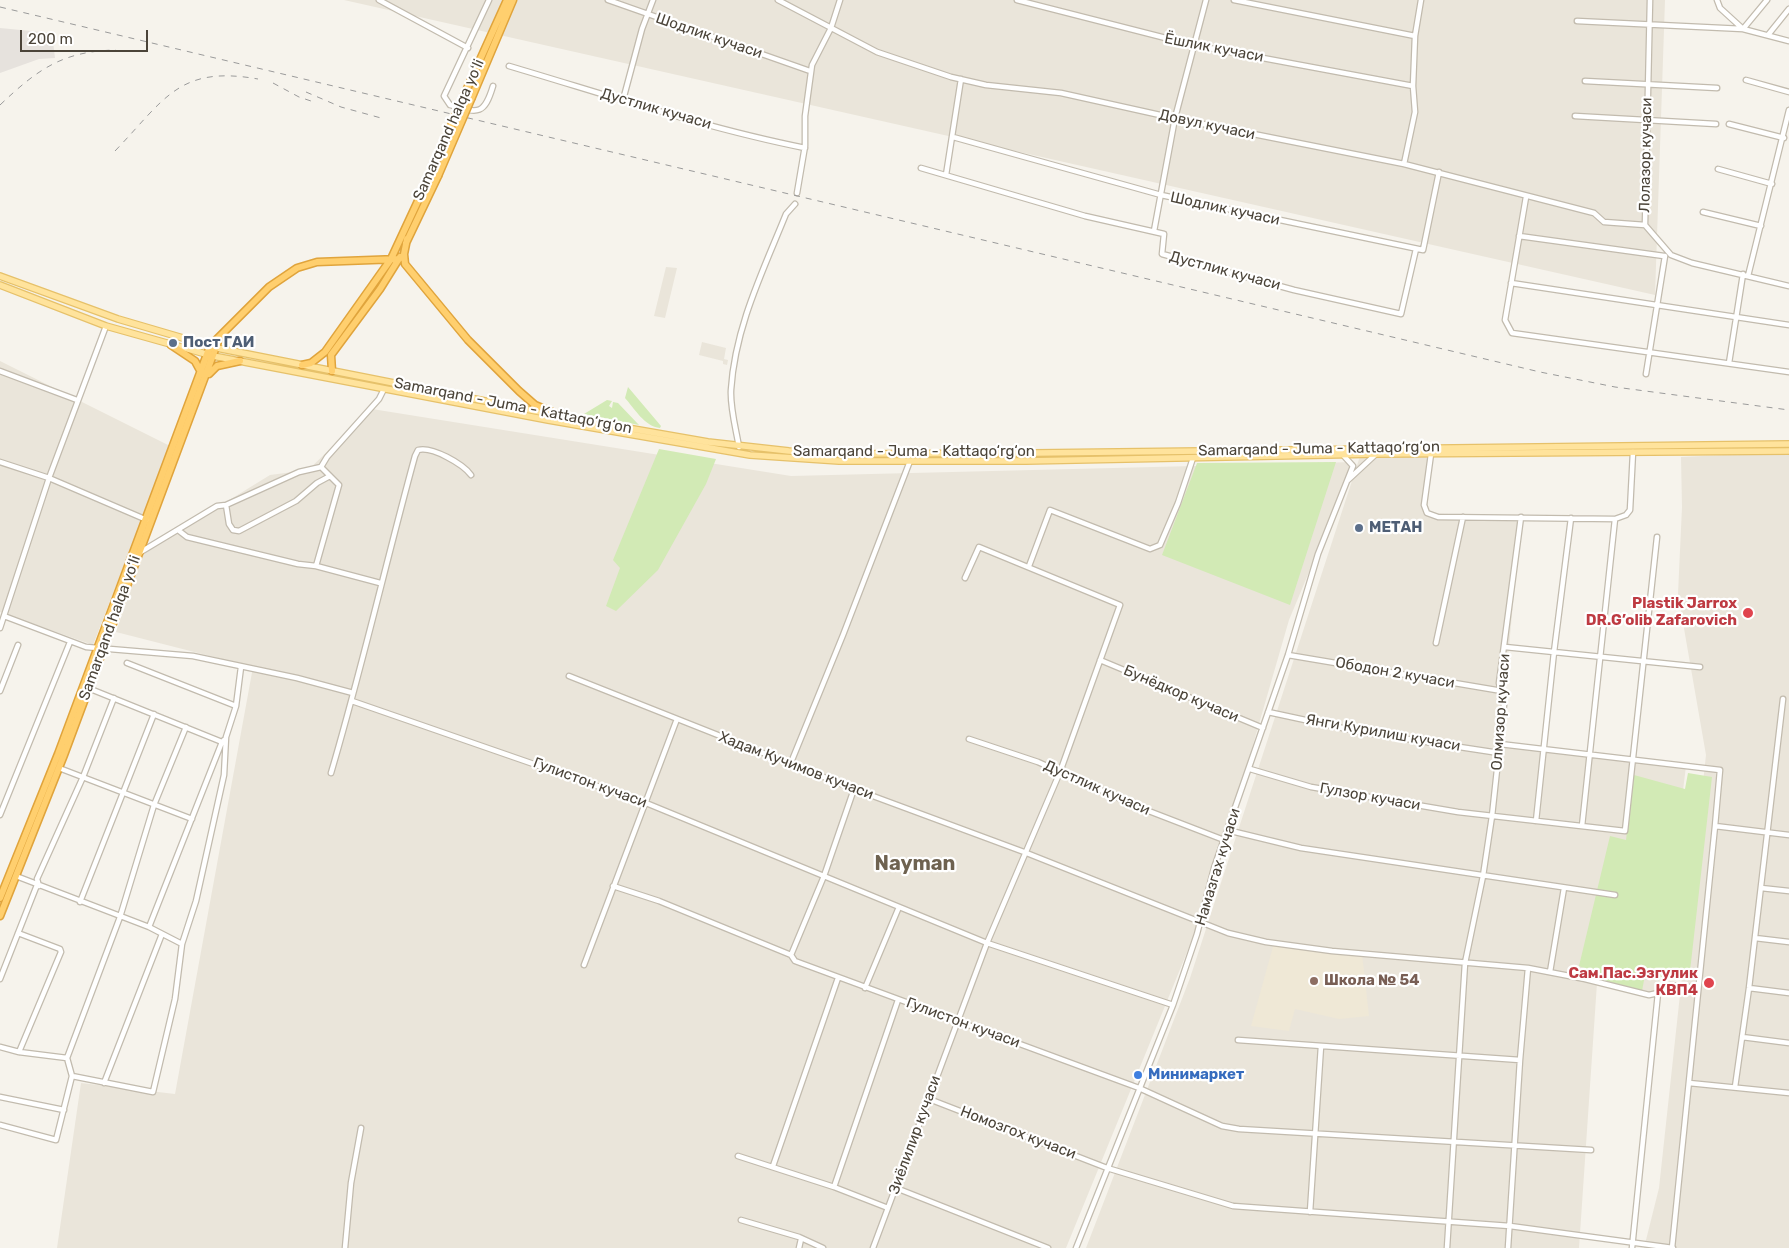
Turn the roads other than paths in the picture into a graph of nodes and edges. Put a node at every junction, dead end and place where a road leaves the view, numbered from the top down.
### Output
1 (378, 0) edge
2 (489, 0) edge
3 (507, 0) edge
4 (513, 0) edge
5 (608, 0) edge
6 (653, 0) edge
7 (778, 0) edge
8 (840, 0) edge
9 (1017, 0) edge
10 (1206, 0) edge
11 (1234, 0) edge
12 (1421, 0) edge
13 (1650, 0) edge
14 (1717, 0) edge
15 (1767, 0) edge
16 (1789, 9) edge
17 (648, 14) junction
18 (1576, 21) dead end
19 (1650, 26) junction
20 (831, 28) junction
21 (1743, 29) junction
22 (1415, 36) junction
23 (1768, 36) junction
24 (1789, 41) edge
25 (1193, 45) junction
26 (468, 48) junction
27 (509, 66) dead end
28 (810, 71) junction
29 (960, 79) junction
30 (1746, 80) dead end
31 (1585, 81) dead end
32 (1647, 85) junction
33 (493, 86) dead end
34 (1413, 86) junction
35 (1717, 88) dead end
36 (1789, 92) edge
37 (623, 100) junction
38 (1789, 110) edge
39 (1575, 116) dead end
40 (1175, 118) junction
41 (1647, 120) junction
42 (1716, 124) dead end
43 (1729, 124) dead end
44 (953, 137) junction
45 (1784, 138) junction
46 (805, 148) junction
47 (1404, 164) junction
48 (922, 168) dead end
49 (1718, 169) dead end
50 (1439, 172) junction
51 (434, 174) junction
52 (946, 175) junction
53 (1772, 184) junction
54 (797, 193) dead end
55 (1161, 195) junction
56 (1526, 197) junction
57 (794, 204) dead end
58 (1703, 212) dead end
59 (1644, 225) junction
60 (1761, 226) junction
61 (1154, 231) junction
62 (1519, 236) junction
63 (408, 240) junction
64 (396, 249) junction
65 (1416, 249) junction
66 (1671, 255) junction
67 (1664, 256) junction
68 (395, 259) junction
69 (375, 260) junction
70 (1746, 275) junction
71 (0, 276) edge
72 (1511, 283) junction
73 (0, 285) edge
74 (1789, 286) edge
75 (1656, 304) junction
76 (1736, 316) junction
77 (1789, 325) edge
78 (106, 326) junction
79 (171, 345) junction
80 (213, 347) junction
81 (1649, 353) junction
82 (210, 355) junction
83 (240, 361) junction
84 (1729, 363) junction
85 (302, 365) junction
86 (0, 371) edge
87 (332, 371) junction
88 (1789, 372) edge
89 (1646, 374) dead end
90 (203, 375) junction
91 (384, 389) junction
92 (77, 400) junction
93 (558, 415) junction
94 (1789, 444) edge
95 (739, 447) junction
96 (1616, 449) junction
97 (1151, 451) junction
98 (1789, 451) edge
99 (981, 452) junction
100 (1633, 452) junction
101 (1376, 454) junction
102 (1431, 454) junction
103 (1343, 455) junction
104 (1193, 458) junction
105 (1152, 459) junction
106 (981, 460) junction
107 (910, 461) junction
108 (0, 462) edge
109 (321, 467) junction
110 (471, 475) dead end
111 (330, 476) junction
112 (49, 478) junction
113 (1347, 481) junction
114 (226, 505) junction
115 (1462, 517) junction
116 (1521, 517) junction
117 (1571, 518) junction
118 (1615, 519) junction
119 (148, 520) junction
120 (178, 530) junction
121 (1657, 536) dead end
122 (137, 554) junction
123 (316, 566) junction
124 (1029, 566) junction
125 (965, 578) dead end
126 (380, 584) junction
127 (4, 616) junction
128 (0, 628) edge
129 (70, 642) junction
130 (1436, 643) dead end
131 (18, 645) dead end
132 (1505, 647) junction
133 (99, 649) junction
134 (1554, 652) junction
135 (1288, 654) junction
136 (1601, 657) junction
137 (1100, 660) junction
138 (1643, 661) junction
139 (126, 663) dead end
140 (241, 667) junction
141 (1700, 667) dead end
142 (569, 676) dead end
143 (88, 688) junction
144 (0, 691) edge
145 (1502, 691) junction
146 (353, 693) junction
147 (114, 698) junction
148 (1783, 698) dead end
149 (352, 701) junction
150 (236, 706) junction
151 (1268, 712) junction
152 (154, 714) junction
153 (677, 719) junction
154 (186, 727) junction
155 (1262, 728) junction
156 (226, 737) junction
157 (969, 739) dead end
158 (222, 742) junction
159 (1500, 744) junction
160 (1544, 749) junction
161 (1499, 753) junction
162 (1588, 754) junction
163 (1634, 760) junction
164 (790, 765) junction
165 (59, 768) junction
166 (1250, 769) junction
167 (1060, 772) junction
168 (331, 773) dead end
169 (83, 777) junction
170 (854, 790) junction
171 (123, 792) junction
172 (646, 803) junction
173 (2, 804) edge
174 (154, 805) junction
175 (0, 815) edge
176 (1492, 816) junction
177 (192, 818) junction
178 (1536, 821) junction
179 (1582, 826) junction
180 (1714, 826) junction
181 (1227, 830) junction
182 (1768, 832) junction
183 (1789, 835) edge
184 (1224, 840) junction
185 (1024, 852) junction
186 (16, 876) junction
187 (824, 876) junction
188 (1484, 876) junction
189 (38, 886) junction
190 (613, 886) junction
191 (1564, 888) junction
192 (1761, 888) junction
193 (1789, 891) edge
194 (1615, 895) dead end
195 (0, 898) edge
196 (80, 902) junction
197 (899, 907) junction
198 (0, 916) edge
199 (120, 917) junction
200 (1200, 923) junction
201 (149, 927) junction
202 (18, 933) junction
203 (162, 934) junction
204 (1755, 938) junction
205 (1789, 942) edge
206 (987, 943) junction
207 (182, 944) junction
208 (792, 955) junction
209 (1464, 963) junction
210 (584, 965) dead end
211 (1528, 968) junction
212 (1550, 972) junction
213 (838, 978) junction
214 (0, 979) edge
215 (865, 988) junction
216 (1698, 988) junction
217 (1749, 988) junction
218 (1658, 993) junction
219 (1789, 993) edge
220 (898, 1000) junction
221 (1172, 1005) junction
222 (957, 1021) junction
223 (1742, 1037) junction
224 (1238, 1040) dead end
225 (1789, 1043) edge
226 (1321, 1046) junction
227 (0, 1047) edge
228 (19, 1052) junction
229 (1459, 1055) junction
230 (67, 1058) junction
231 (1520, 1060) junction
232 (72, 1076) junction
233 (104, 1083) junction
234 (1689, 1083) junction
235 (1734, 1087) junction
236 (1139, 1088) junction
237 (1789, 1093) edge
238 (0, 1097) edge
239 (929, 1099) junction
240 (64, 1110) junction
241 (0, 1125) edge
242 (361, 1128) dead end
243 (1314, 1134) junction
244 (1454, 1142) junction
245 (1515, 1145) junction
246 (1591, 1150) dead end
247 (738, 1156) dead end
248 (773, 1166) junction
249 (1107, 1168) junction
250 (834, 1188) junction
251 (896, 1188) junction
252 (888, 1208) junction
253 (1310, 1212) junction
254 (740, 1220) dead end
255 (1449, 1223) junction
256 (1510, 1226) junction
257 (801, 1238) junction
258 (1633, 1245) edge
259 (345, 1248) edge
260 (799, 1248) edge
261 (824, 1248) edge
262 (873, 1248) edge
263 (1048, 1248) edge
264 (1076, 1248) edge
265 (1447, 1248) edge
266 (1508, 1248) edge
267 (1672, 1248) edge

1 - 26 street
2 - 26 street
3 - 51 highway, Samarqand halqa yoʻli, bridge
4 - 51 highway, Samarqand halqa yoʻli, bridge
5 - 17 street, Шодлик кучаси
6 - 17 street
7 - 20 street, Довул кучаси
8 - 20 street
9 - 25 street, Ёшлик кучаси
10 - 25 street
11 - 22 street
12 - 22 street
13 - 19 street, Лолазор кучаси
14 - 21 street
15 - 21 street
16 - 23 street
17 - 28 street, Шодлик кучаси
17 - 37 street
18 - 19 street
19 - 21 street
19 - 32 street, Лолазор кучаси
20 - 28 street
20 - 29 street, Довул кучаси
21 - 23 street
22 - 34 street
23 - 24 street
25 - 34 street, Ёшлик кучаси
25 - 40 street
26 - 33 street
27 - 37 street, Дустлик кучаси
28 - 46 street
29 - 40 street, Довул кучаси
29 - 44 street
30 - 36 street
31 - 32 street, Лолазор кучаси
32 - 35 street, Лолазор кучаси
32 - 41 street, Лолазор кучаси
34 - 47 street
37 - 46 street, Дустлик кучаси
38 - 45 street
39 - 41 street
40 - 47 street, Довул кучаси
40 - 55 street
41 - 42 street
41 - 59 street, Лолазор кучаси
43 - 45 street
44 - 52 street
44 - 55 street, Шодлик кучаси
45 - 53 street
46 - 54 street
47 - 50 street, Довул кучаси
48 - 52 street
49 - 53 street
50 - 56 street, Довул кучаси
50 - 65 street
51 - 63 highway, Samarqand halqa yoʻli
51 - 64 highway, Samarqand halqa yoʻli
52 - 61 street
53 - 60 street
55 - 61 street
55 - 65 street, Шодлик кучаси
56 - 59 street, Довул кучаси
56 - 62 street
57 - 95 street
58 - 60 street
59 - 66 street
60 - 70 street
61 - 65 street, Дустлик кучаси
62 - 67 street
62 - 72 street
63 - 68 highway, Samarqand halqa yoʻli
63 - 93 highway
64 - 68 highway, Samarqand halqa yoʻli
64 - 69 highway
66 - 67 street
66 - 70 street
67 - 75 street
68 - 69 highway, Samarqand halqa yoʻli
68 - 85 highway, Samarqand halqa yoʻli
68 - 87 highway, Samarqand halqa yoʻli
69 - 80 highway, Samarqand halqa yoʻli
70 - 74 street
70 - 76 street
71 - 80 main road, Samarqand - Juma - Kattaqo‘rg‘on
72 - 75 street
72 - 81 street
73 - 78 main road, Samarqand - Juma - Kattaqo‘rg‘on
75 - 76 street
75 - 81 street
76 - 77 street
76 - 84 street
78 - 79 main road, Samarqand - Juma - Kattaqo‘rg‘on
78 - 92 street
79 - 82 main road, Samarqand - Juma - Kattaqo‘rg‘on
79 - 90 highway
80 - 82 highway, Samarqand halqa yoʻli
80 - 85 main road, Samarqand - Juma - Kattaqo‘rg‘on
81 - 84 street
81 - 89 street
82 - 83 main road, Samarqand - Juma - Kattaqo‘rg‘on
82 - 90 highway, Samarqand halqa yoʻli
83 - 90 highway
83 - 91 main road, Samarqand - Juma - Kattaqo‘rg‘on
84 - 88 street
85 - 87 main road, Samarqand - Juma - Kattaqo‘rg‘on
86 - 92 street
87 - 93 main road, Samarqand - Juma - Kattaqo‘rg‘on
90 - 119 highway, Samarqand halqa yoʻli
91 - 107 main road, Samarqand - Juma - Kattaqo‘rg‘on
91 - 109 street
92 - 112 street
93 - 95 main road, Samarqand - Juma - Kattaqo‘rg‘on
94 - 96 main road, Samarqand - Juma - Kattaqo‘rg‘on
95 - 99 main road, Samarqand - Juma - Kattaqo‘rg‘on
96 - 97 main road, Samarqand - Juma - Kattaqo‘rg‘on
96 - 100 main road, Samarqand - Juma - Kattaqo‘rg‘on
96 - 102 main road, Samarqand - Juma - Kattaqo‘rg‘on
97 - 99 main road, Samarqand - Juma - Kattaqo‘rg‘on
97 - 105 main road
98 - 100 main road, Samarqand - Juma - Kattaqo‘rg‘on
99 - 106 main road
100 - 118 street
101 - 102 main road, Samarqand - Juma - Kattaqo‘rg‘on
101 - 103 main road, Samarqand - Juma - Kattaqo‘rg‘on
101 - 113 street
102 - 115 street
103 - 104 main road, Samarqand - Juma - Kattaqo‘rg‘on
103 - 113 street
104 - 105 main road, Samarqand - Juma - Kattaqo‘rg‘on
104 - 124 street
105 - 106 main road, Samarqand - Juma - Kattaqo‘rg‘on
106 - 107 main road, Samarqand - Juma - Kattaqo‘rg‘on
107 - 164 street
108 - 112 street
109 - 111 street
109 - 114 street
110 - 126 street
111 - 114 street
111 - 123 street
112 - 119 street
112 - 127 street
113 - 135 street, Намазгах кучаси
114 - 120 street
115 - 116 street
115 - 130 street
116 - 117 street
116 - 132 street, Олмизор кучаси
117 - 118 street
117 - 134 street
118 - 136 street
119 - 122 highway, Samarqand halqa yoʻli
119 - 133 highway, Samarqand halqa yoʻli
120 - 122 street
120 - 123 street
121 - 138 street
122 - 133 highway, Samarqand halqa yoʻli
123 - 126 street
124 - 125 street
124 - 137 street, Зиёлилир кучаси
126 - 146 street
127 - 128 street
127 - 129 street
129 - 133 street
129 - 173 street
131 - 144 street
132 - 134 street
132 - 145 street, Олмизор кучаси
133 - 140 street
133 - 143 highway, Samarqand halqa yoʻli
133 - 195 highway, Samarqand halqa yoʻli
134 - 136 street
134 - 160 street
135 - 145 street, Ободон 2 кучаси
135 - 151 street, Намазгах кучаси
136 - 138 street
136 - 162 street
137 - 155 street, Бунёдкор кучаси
137 - 167 street, Зиёлилир кучаси
138 - 141 street
138 - 163 street
139 - 150 street
140 - 146 street
140 - 150 street
142 - 153 street, Хадам Кучимов кучаси
143 - 147 street
143 - 165 highway, Samarqand halqa yoʻli
145 - 159 street, Олмизор кучаси
146 - 149 street
147 - 152 street
147 - 169 street
148 - 182 street
149 - 168 street
149 - 172 street, Гулистон кучаси
150 - 156 street
151 - 155 street, Намазгах кучаси
151 - 161 street, Янги Курилиш кучаси
152 - 154 street
152 - 171 street
153 - 164 street, Хадам Кучимов кучаси
153 - 172 street
154 - 158 street
154 - 174 street
155 - 166 street, Намазгах кучаси
156 - 158 street
156 - 207 street
157 - 167 street, Дустлик кучаси
158 - 177 street
159 - 160 street
159 - 161 street, Олмизор кучаси
160 - 162 street
160 - 178 street
161 - 176 street, Олмизор кучаси
162 - 163 street
162 - 179 street
163 - 179 street, Гулзор кучаси
163 - 180 street
164 - 170 street, Хадам Кучимов кучаси
165 - 169 street
165 - 186 highway, Samarqand halqa yoʻli
166 - 176 street, Гулзор кучаси
166 - 181 street, Намазгах кучаси
167 - 184 street, Дустлик кучаси
167 - 185 street, Зиёлилир кучаси
169 - 171 street
169 - 189 street
170 - 185 street, Хадам Кучимов кучаси
170 - 187 street
171 - 174 street
171 - 196 street
172 - 187 street, Гулистон кучаси
172 - 190 street
173 - 175 street
174 - 177 street
174 - 199 street
176 - 178 street, Гулзор кучаси
176 - 188 street, Олмизор кучаси
177 - 201 street
178 - 179 street, Гулзор кучаси
180 - 182 street
180 - 216 street
181 - 184 street, Намазгах кучаси
181 - 188 street
182 - 183 street
182 - 192 street
184 - 200 street, Намазгах кучаси
185 - 200 street, Хадам Кучимов кучаси
185 - 206 street, Зиёлилир кучаси
186 - 189 street
186 - 198 highway, Samarqand halqa yoʻli
187 - 197 street, Гулистон кучаси
187 - 208 street
188 - 191 street
188 - 209 street, Олмизор кучаси
189 - 196 street
189 - 202 street
190 - 208 street, Гулистон кучаси
190 - 210 street
191 - 194 street
191 - 212 street
192 - 193 street
192 - 204 street
196 - 199 street
197 - 206 street, Гулистон кучаси
197 - 215 street
199 - 201 street
199 - 230 street
200 - 209 street, Хадам Кучимов кучаси
200 - 221 street, Намазгах кучаси
201 - 203 street
202 - 214 street
202 - 228 street
203 - 207 street
203 - 233 street
204 - 205 street
204 - 217 street
206 - 221 street, Гулистон кучаси
206 - 222 street, Зиёлилир кучаси
207 - 233 street
208 - 213 street, Гулистон кучаси
209 - 211 street, Хадам Кучимов кучаси
209 - 229 street, Олмизор кучаси
211 - 212 street, Хадам Кучимов кучаси
211 - 231 street
212 - 218 street, Хадам Кучимов кучаси
213 - 215 street, Гулистон кучаси
213 - 248 street
215 - 220 street, Гулистон кучаси
216 - 218 street, Хадам Кучимов кучаси
216 - 234 street
217 - 219 street
217 - 223 street
218 - 258 street
220 - 222 street, Гулистон кучаси
220 - 250 street
221 - 236 street, Намазгах кучаси
222 - 236 street, Гулистон кучаси
222 - 239 street, Зиёлилир кучаси
223 - 225 street
223 - 235 street
224 - 226 street
226 - 229 street
226 - 243 street
227 - 228 street
228 - 230 street
229 - 231 street
229 - 244 street, Олмизор кучаси
230 - 232 street
231 - 245 street
232 - 233 street
232 - 240 street
234 - 235 street
234 - 267 street
235 - 237 street
236 - 243 street, Гулистон кучаси
236 - 249 street, Намазгах кучаси
238 - 240 street
239 - 249 street, Номозгох кучаси
239 - 251 street, Зиёлилир кучаси
240 - 241 street
242 - 259 street
243 - 244 street, Гулистон кучаси
243 - 253 street
244 - 245 street, Гулистон кучаси
244 - 255 street, Олмизор кучаси
245 - 246 street, Гулистон кучаси
245 - 256 street
247 - 248 street
248 - 250 street
249 - 253 street, Номозгох кучаси
249 - 264 street, Намазгах кучаси
250 - 252 street
251 - 252 street, Зиёлилир кучаси
251 - 263 street
252 - 262 street, Зиёлилир кучаси
253 - 255 street, Номозгох кучаси
254 - 257 street
255 - 256 street, Номозгох кучаси
255 - 265 street, Олмизор кучаси
256 - 258 street, Номозгох кучаси
256 - 266 street
257 - 260 street
257 - 261 street
258 - 267 street, Номозгох кучаси

